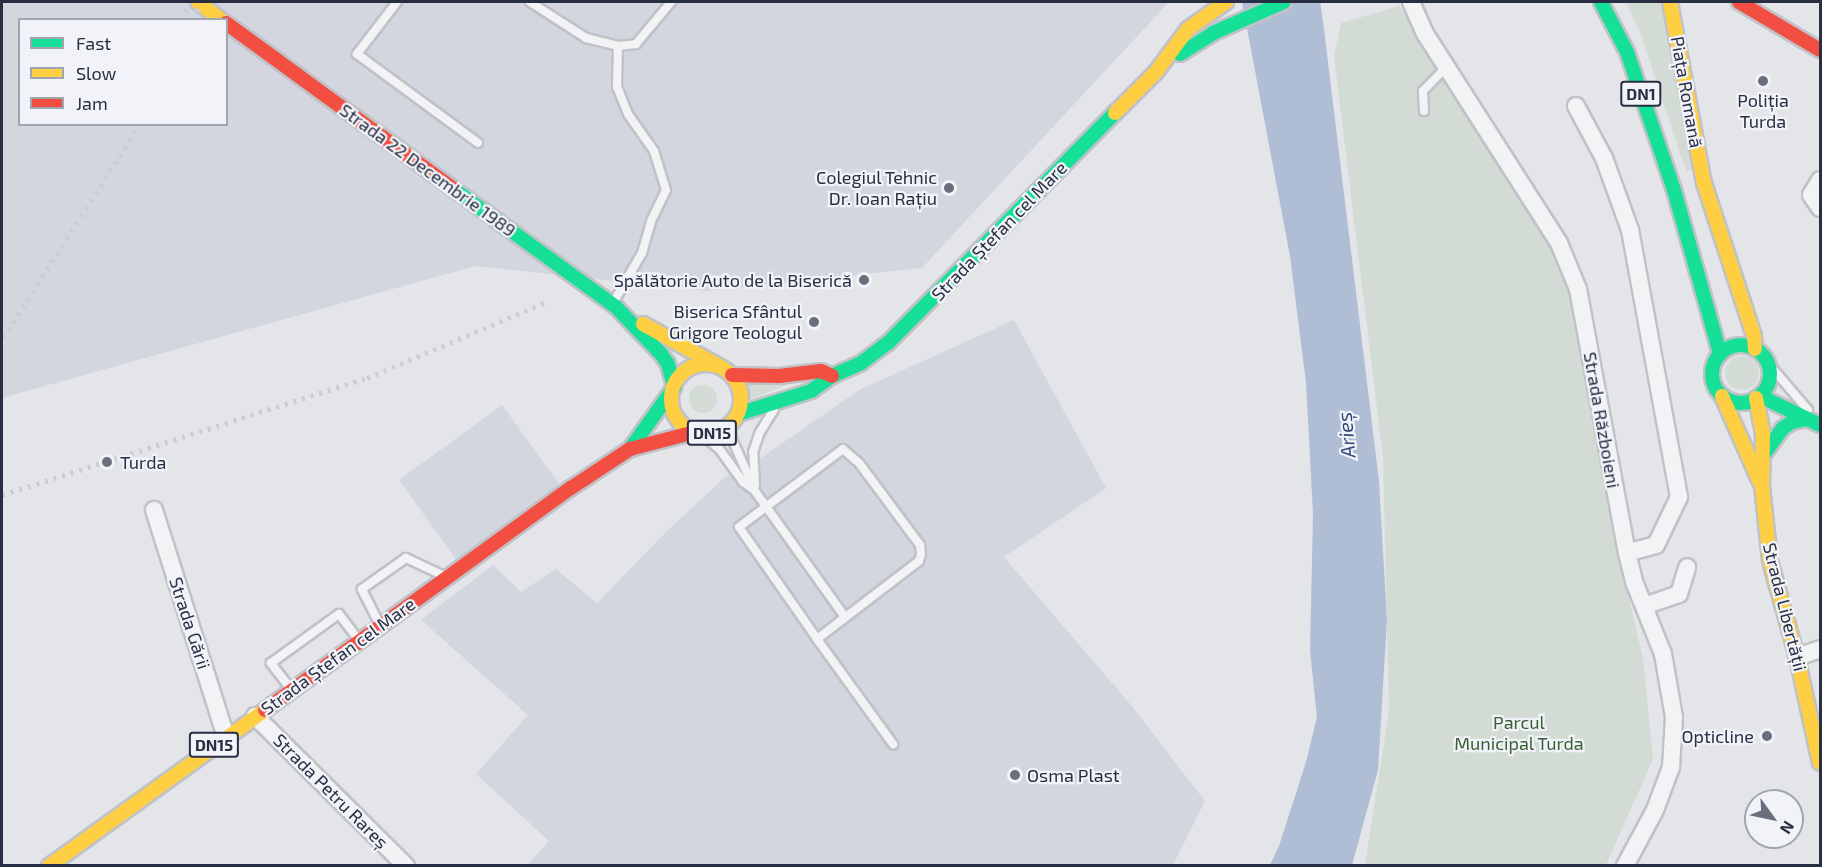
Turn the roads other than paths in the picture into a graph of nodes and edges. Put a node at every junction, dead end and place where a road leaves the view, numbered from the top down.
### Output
1 (397, 2) edge
2 (530, 2) edge
3 (670, 2) edge
4 (1226, 2) edge
5 (1284, 2) edge
6 (1411, 2) edge
7 (1601, 2) edge
8 (1670, 2) edge
9 (1739, 2) edge
10 (203, 3) edge
11 (1755, 4) edge
12 (219, 18) edge
13 (228, 24) edge
14 (618, 46) junction
15 (1821, 50) edge
16 (1446, 67) junction
17 (1156, 72) junction
18 (1576, 106) dead end
19 (1424, 111) dead end
20 (478, 143) dead end
21 (1821, 180) edge
22 (1821, 208) edge
23 (612, 305) junction
24 (628, 318) junction
25 (1755, 349) junction
26 (1720, 354) junction
27 (1767, 362) junction
28 (728, 372) junction
29 (832, 376) junction
30 (673, 390) junction
31 (1722, 396) junction
32 (1758, 397) junction
33 (782, 401) junction
34 (734, 419) junction
35 (1816, 422) edge
36 (698, 433) junction
37 (630, 449) junction
38 (1764, 454) junction
39 (1762, 486) junction
40 (756, 491) junction
41 (766, 506) junction
42 (154, 510) dead end
43 (1627, 553) junction
44 (1688, 567) dead end
45 (447, 578) junction
46 (1644, 606) junction
47 (845, 617) junction
48 (380, 626) junction
49 (817, 639) junction
50 (359, 641) junction
51 (1821, 649) edge
52 (1797, 657) junction
53 (292, 690) junction
54 (255, 716) junction
55 (226, 737) junction
56 (893, 744) dead end
57 (1821, 763) edge
58 (49, 866) edge
59 (406, 866) edge
60 (1625, 866) edge

1 - 20 lane
2 - 14 lane
3 - 14 lane
4 - 17 main road, Strada Ștefan cel Mare / DN15
5 - 17 main road, Strada Ștefan cel Mare / DN15
6 - 16 street, Strada Războieni
7 - 26 main road, Piața Romană / DN1
8 - 25 main road, Piața Romană / DN1
9 - 11 main road
10 - 12 main road
11 - 15 main road
13 - 23 main road, Strada 22 Decembrie 1989
14 - 23 lane
16 - 19 lane
16 - 43 street, Strada Războieni
17 - 29 main road, Strada Ștefan cel Mare / DN15
18 - 43 street
21 - 22 street
23 - 24 main road, Strada 22 Decembrie 1989
24 - 28 main road, Strada 22 Decembrie 1989
24 - 30 main road, Strada 22 Decembrie 1989
25 - 26 main road
25 - 27 main road
26 - 31 main road, DN1
27 - 32 main road, DN1
27 - 35 lane
28 - 29 main road, Strada Ștefan cel Mare / DN15
28 - 30 main road, Strada Ștefan cel Mare / DN15
28 - 34 main road, DN15
29 - 33 main road, Strada Ștefan cel Mare / DN15
30 - 36 main road, DN15
30 - 37 main road, Strada Ștefan cel Mare / DN15
31 - 32 main road
31 - 39 main road, Strada Libertății / DN1
32 - 35 main road
32 - 38 main road, Strada Libertății / DN1
33 - 34 main road, Strada Ștefan cel Mare / DN15
33 - 40 lane
34 - 36 main road, Strada Ștefan cel Mare / DN15
34 - 40 lane
35 - 38 main road
36 - 37 main road, Strada Ștefan cel Mare / DN15
36 - 40 lane
37 - 45 main road, Strada Ștefan cel Mare / DN15
38 - 39 main road, Strada Libertății / DN1
39 - 52 main road, Strada Libertății / DN1
40 - 41 lane
41 - 47 lane
41 - 47 lane
41 - 49 lane
42 - 55 street, Strada Gării
43 - 46 street, Strada Războieni
44 - 46 street
45 - 48 main road, Strada Ștefan cel Mare / DN15
45 - 48 lane
46 - 60 street, Strada Războieni
47 - 49 lane
48 - 50 main road, Strada Ștefan cel Mare / DN15
49 - 56 lane
50 - 53 main road, Strada Ștefan cel Mare / DN15
50 - 53 lane
51 - 52 street
52 - 57 main road, Strada Libertății / DN1
53 - 54 main road, Strada Ștefan cel Mare / DN15
54 - 55 main road, Strada Ștefan cel Mare / DN15
54 - 59 street, Strada Petru Rareș
55 - 58 main road, Strada Ștefan cel Mare / DN15

